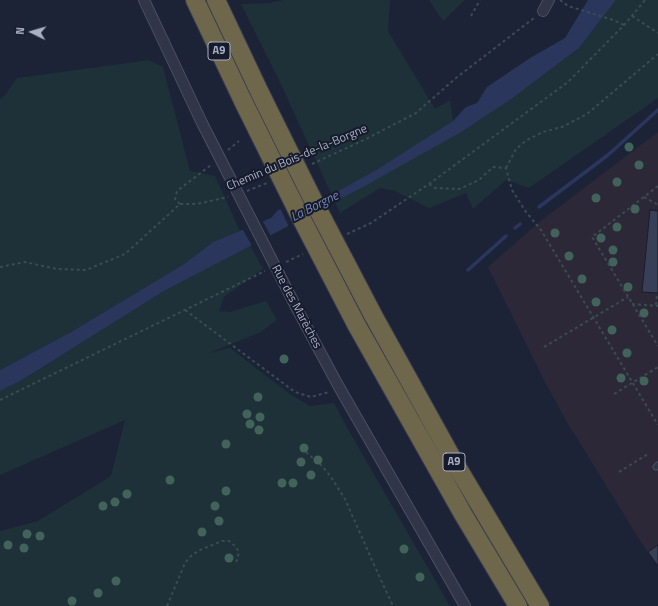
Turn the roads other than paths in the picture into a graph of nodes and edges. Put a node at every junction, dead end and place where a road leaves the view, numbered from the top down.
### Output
1 (144, 0) edge
2 (195, 0) edge
3 (216, 0) edge
4 (549, 0) edge
5 (543, 11) road end
6 (465, 606) edge
7 (518, 606) edge
8 (540, 606) edge

1 - 6 street, Rue des Marèches, bridge
2 - 7 highway, A9, bridge
3 - 8 highway, A9, bridge
4 - 5 street

